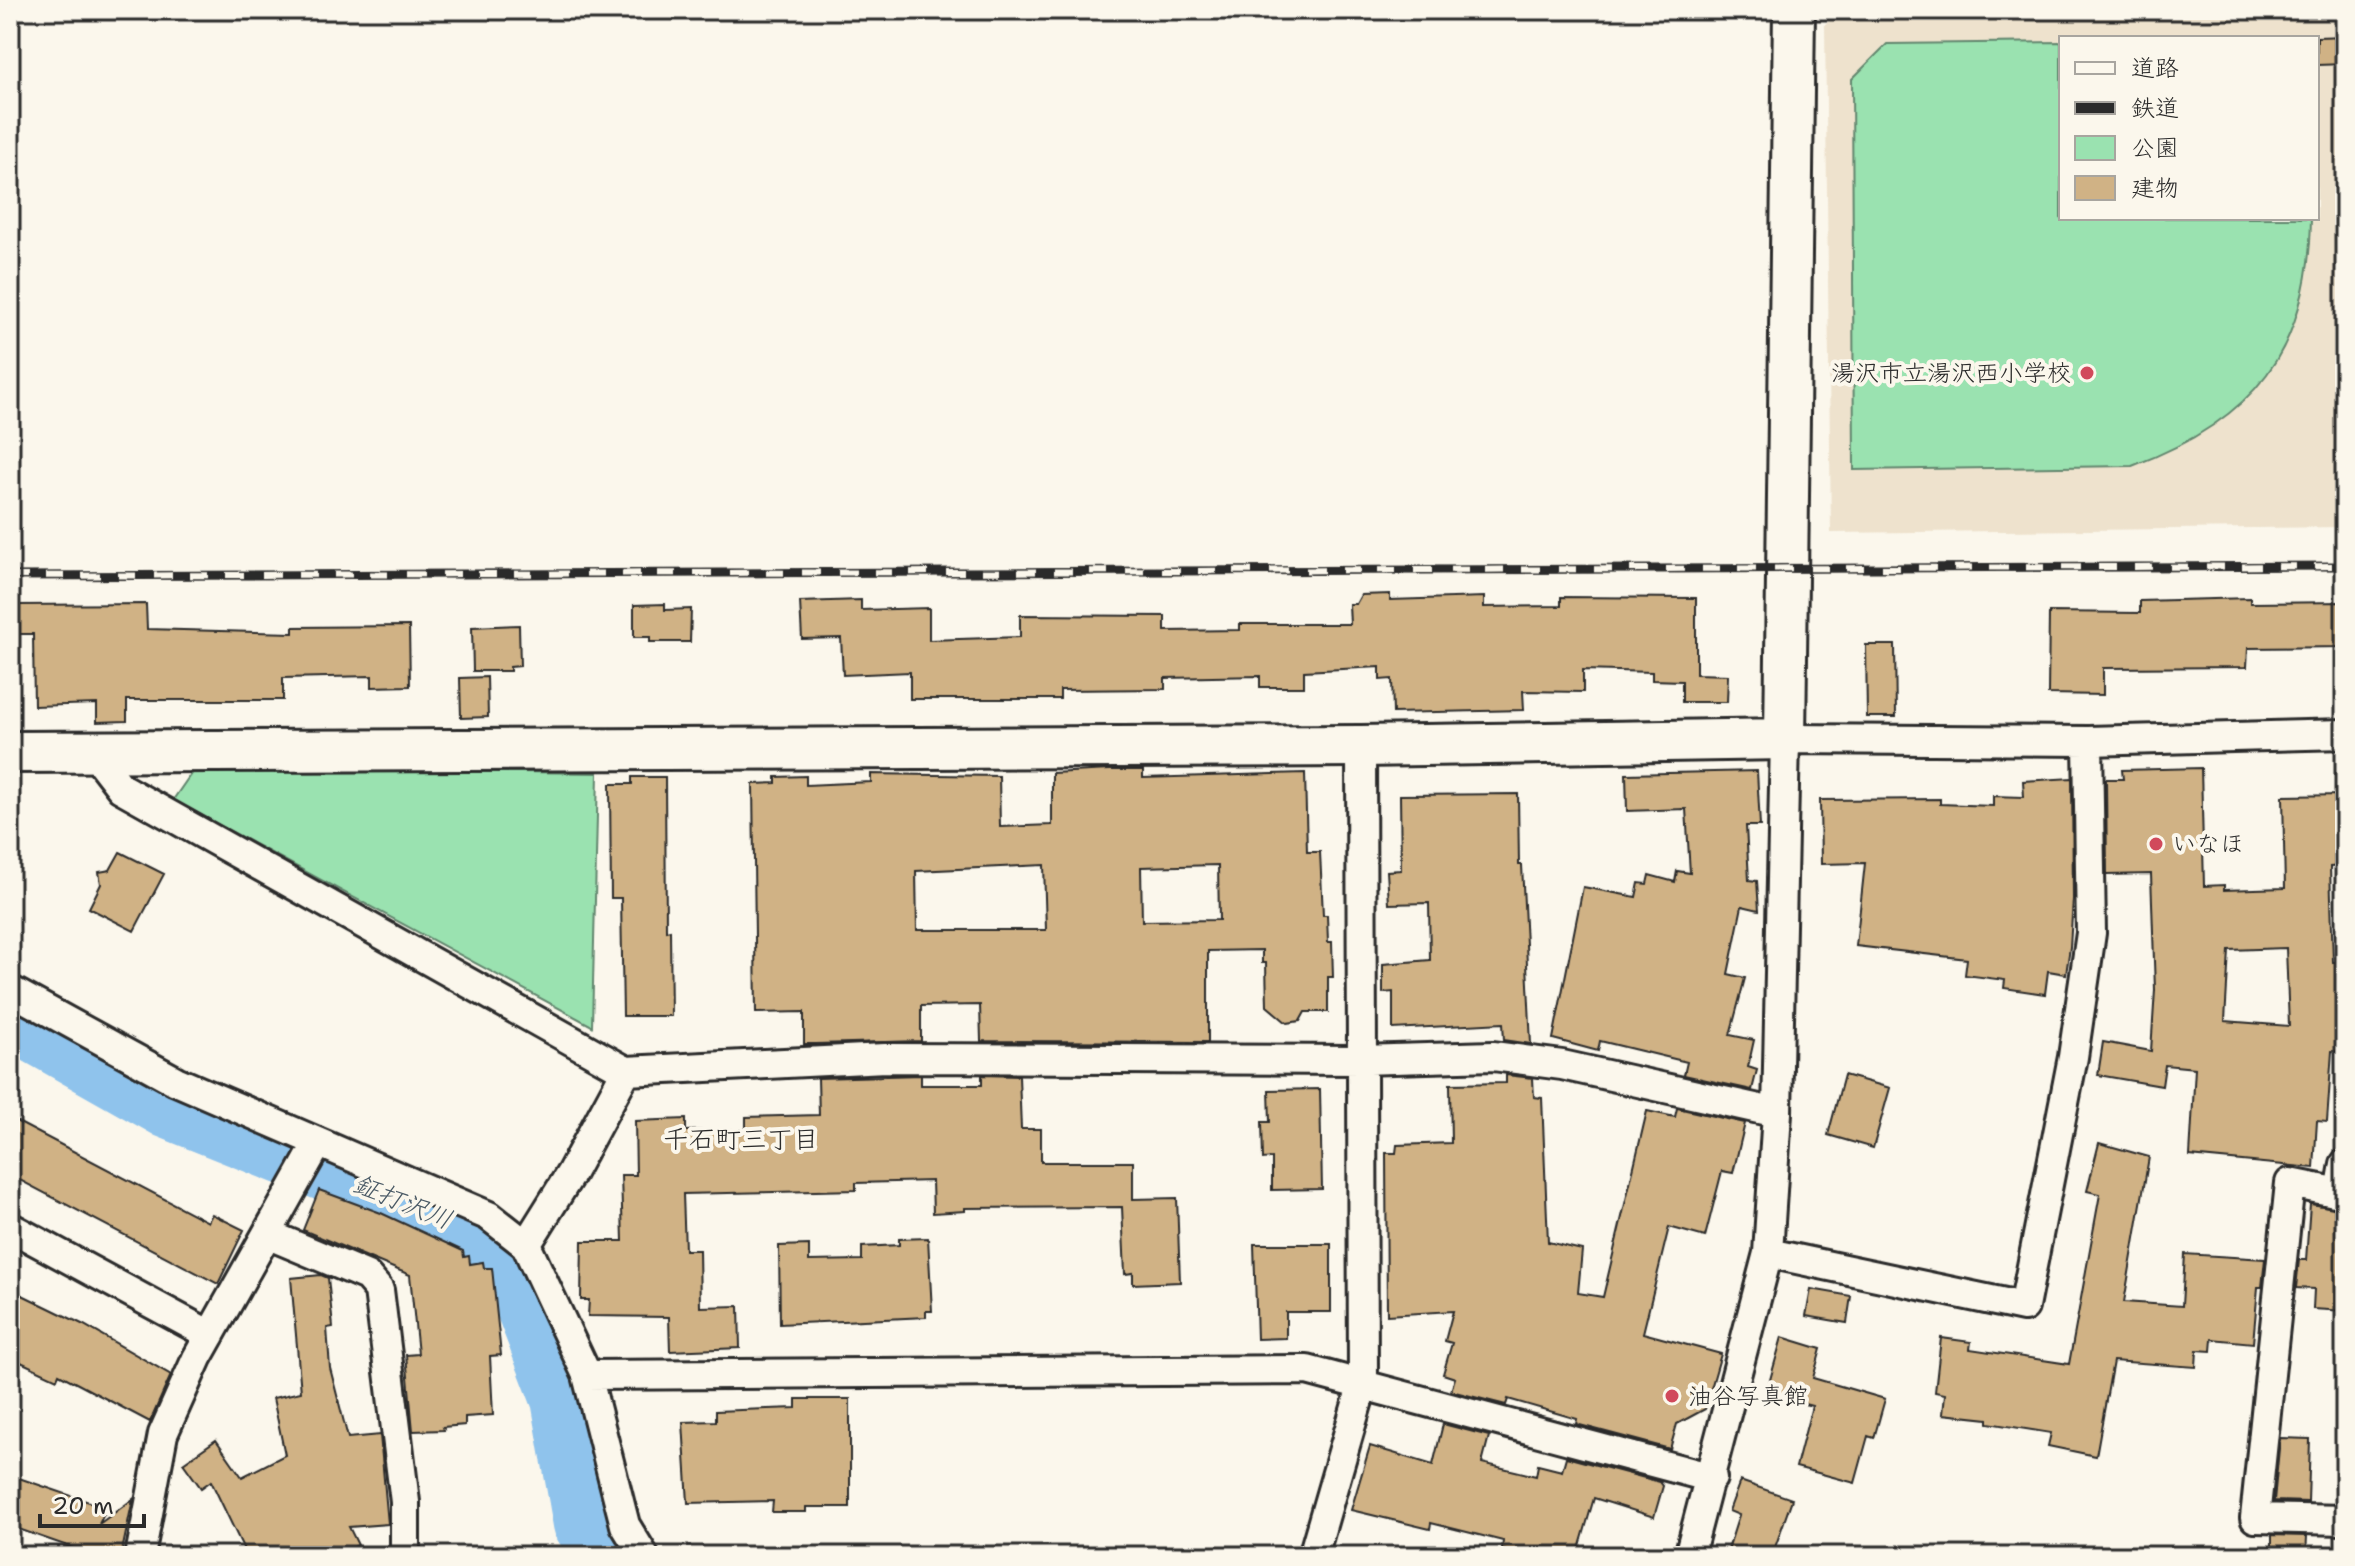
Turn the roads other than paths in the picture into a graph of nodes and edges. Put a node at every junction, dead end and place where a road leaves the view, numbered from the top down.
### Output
1 (1794, 10) edge
2 (2345, 734) edge
3 (1785, 739) junction
4 (2088, 741) junction
5 (1361, 746) junction
6 (10, 752) edge
7 (94, 753) junction
8 (10, 990) edge
9 (1361, 1060) junction
10 (626, 1071) junction
11 (1777, 1113) junction
12 (318, 1144) junction
13 (2345, 1164) edge
14 (10, 1227) edge
15 (267, 1234) junction
16 (526, 1245) junction
17 (1768, 1253) junction
18 (210, 1335) junction
19 (587, 1375) junction
20 (1363, 1383) junction
21 (1712, 1478) junction
22 (2345, 1520) edge
23 (140, 1556) edge
24 (405, 1556) edge
25 (644, 1556) edge
26 (1313, 1556) edge
27 (1689, 1556) edge

1 - 3 street
2 - 4 street
3 - 4 street
3 - 5 street
3 - 11 street
4 - 17 street
5 - 7 street
5 - 9 street
6 - 7 street
7 - 10 street
8 - 12 street
9 - 10 street
9 - 11 street
9 - 20 street
10 - 16 street
11 - 17 street
12 - 15 street
12 - 16 street
13 - 22 street
14 - 18 street
15 - 18 street
15 - 24 street
16 - 19 street
17 - 21 street
18 - 23 street
19 - 20 street
19 - 25 street
20 - 21 street
20 - 26 street
21 - 27 street

